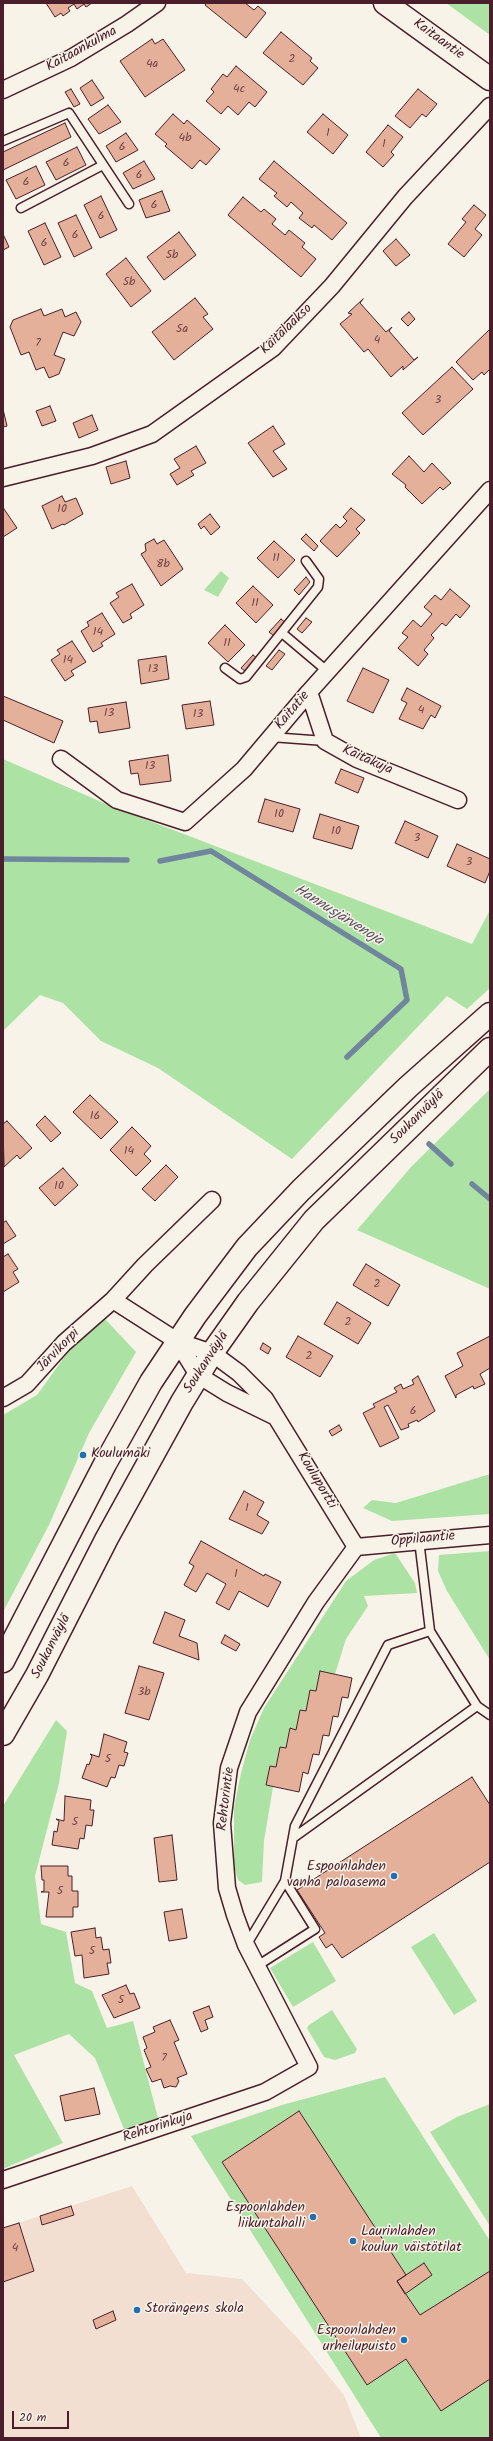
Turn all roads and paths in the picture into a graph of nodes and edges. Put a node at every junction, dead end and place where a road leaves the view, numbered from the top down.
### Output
1 (157, 3) edge
2 (385, 3) edge
3 (490, 79) edge
4 (3, 90) edge
5 (490, 106) edge
6 (3, 141) edge
7 (103, 165) junction
8 (128, 204) dead end
9 (21, 208) dead end
10 (3, 478) edge
11 (490, 490) edge
12 (306, 561) dead end
13 (282, 633) junction
14 (225, 668) dead end
15 (328, 671) junction
16 (309, 692) junction
17 (271, 737) junction
18 (325, 741) junction
19 (61, 759) dead end
20 (458, 800) dead end
21 (490, 1014) edge
22 (490, 1049) edge
23 (212, 1200) dead end
24 (113, 1300) junction
25 (176, 1341) junction
26 (212, 1353) junction
27 (198, 1375) junction
28 (3, 1398) edge
29 (274, 1416) junction
30 (490, 1535) edge
31 (418, 1540) junction
32 (356, 1547) junction
33 (430, 1632) junction
34 (3, 1661) edge
35 (477, 1706) junction
36 (490, 1715) edge
37 (3, 1734) edge
38 (293, 1838) junction
39 (285, 1881) junction
40 (246, 1945) junction
41 (257, 1966) junction
42 (309, 2067) joint
43 (3, 2180) edge

1 - 4 street, Kaitaankulma
2 - 3 main road, Kaitaantie
5 - 10 street, Kaitalaakso
6 - 7 lane
7 - 8 lane
7 - 9 lane
11 - 15 street, Kaitatie
12 - 13 lane
13 - 14 lane
13 - 15 lane
15 - 16 street, Kaitatie
16 - 17 street, Kaitatie
16 - 18 street, Kaitakuja
17 - 18 lane
17 - 19 street, Kaitatie
18 - 20 street, Kaitakuja
21 - 25 main road, Soukanväylä
22 - 26 main road, Soukanväylä
23 - 24 street, Järvikorpi
24 - 25 street
24 - 28 street, Järvikorpi
25 - 26 street, Kouluportti
25 - 27 street, Kouluportti
25 - 34 main road, Soukanväylä
26 - 27 main road, Soukanväylä
26 - 29 street, Kouluportti
27 - 29 street, Kouluportti
27 - 37 main road, Soukanväylä
29 - 32 street, Kouluportti
30 - 31 street, Oppilaantie
31 - 32 street, Oppilaantie
31 - 33 lane
32 - 40 street, Rehtorintie
33 - 35 lane
33 - 38 lane
35 - 36 lane
35 - 38 lane
38 - 39 lane
39 - 40 lane
39 - 41 lane
40 - 41 street, Rehtorintie
41 - 42 street, Rehtorintie
42 - 43 street, Rehtorinkuja

